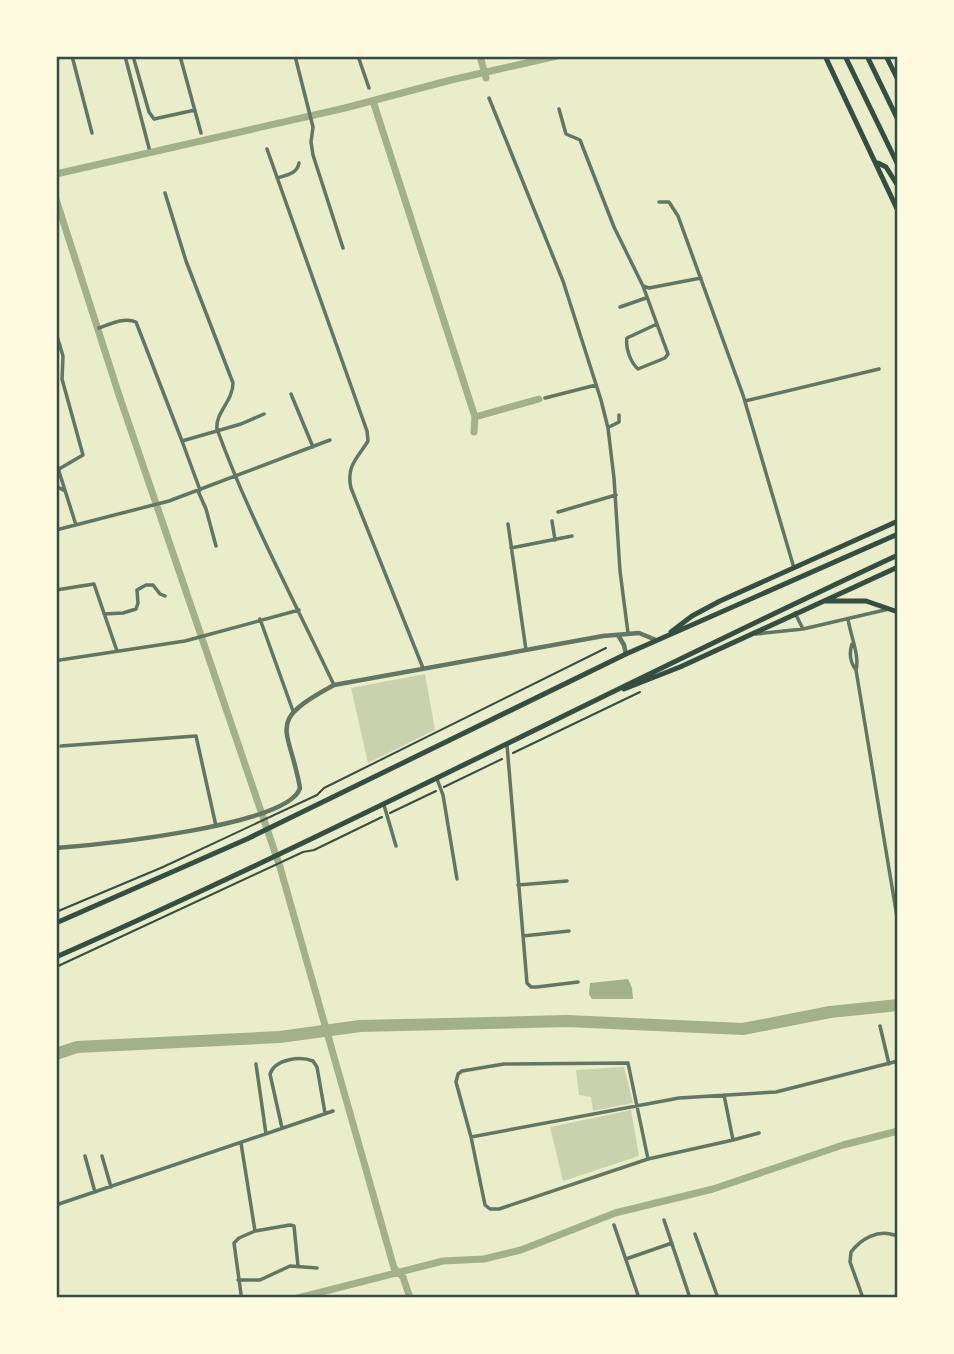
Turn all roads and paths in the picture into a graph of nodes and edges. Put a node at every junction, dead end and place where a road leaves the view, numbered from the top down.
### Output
1 (72, 56) edge
2 (125, 56) edge
3 (133, 56) edge
4 (180, 56) edge
5 (295, 56) edge
6 (358, 56) edge
7 (825, 56) edge
8 (845, 56) edge
9 (867, 56) edge
10 (886, 56) edge
11 (898, 80) edge
12 (369, 88) dead end
13 (489, 99) dead end
14 (559, 109) dead end
15 (195, 110) junction
16 (898, 120) edge
17 (92, 133) dead end
18 (201, 133) dead end
19 (149, 148) dead end
20 (267, 149) dead end
21 (299, 163) dead end
22 (876, 163) junction
23 (898, 165) edge
24 (277, 178) junction
25 (898, 186) edge
26 (164, 193) dead end
27 (659, 202) dead end
28 (898, 211) edge
29 (343, 248) dead end
30 (701, 278) junction
31 (643, 286) junction
32 (646, 298) junction
33 (620, 307) dead end
34 (657, 324) junction
35 (99, 328) dead end
36 (56, 333) edge
37 (878, 369) dead end
38 (596, 385) junction
39 (291, 394) dead end
40 (545, 398) dead end
41 (745, 401) junction
42 (264, 414) dead end
43 (619, 415) dead end
44 (608, 428) junction
45 (217, 429) junction
46 (330, 440) dead end
47 (182, 441) junction
48 (313, 446) junction
49 (56, 462) edge
50 (59, 468) junction
51 (235, 477) junction
52 (56, 486) edge
53 (65, 491) junction
54 (199, 491) junction
55 (616, 495) junction
56 (558, 512) dead end
57 (552, 521) dead end
58 (898, 522) edge
59 (508, 524) dead end
60 (76, 525) junction
61 (56, 530) edge
62 (898, 534) edge
63 (572, 536) dead end
64 (555, 540) junction
65 (216, 546) dead end
66 (511, 548) junction
67 (898, 555) edge
68 (898, 567) edge
69 (794, 568) junction
70 (56, 590) edge
71 (165, 596) dead end
72 (811, 606) junction
73 (891, 609) junction
74 (299, 610) junction
75 (898, 612) edge
76 (795, 613) junction
77 (104, 614) junction
78 (260, 619) junction
79 (848, 619) junction
80 (803, 629) junction
81 (628, 633) junction
82 (752, 634) junction
83 (617, 635) junction
84 (669, 635) junction
85 (656, 640) junction
86 (606, 648) dead end
87 (117, 650) junction
88 (526, 651) junction
89 (625, 654) junction
90 (60, 660) dead end
91 (423, 668) junction
92 (334, 685) junction
93 (640, 692) dead end
94 (601, 697) junction
95 (293, 711) junction
96 (507, 745) junction
97 (61, 746) dead end
98 (508, 756) junction
99 (437, 779) junction
100 (440, 789) junction
101 (384, 805) junction
102 (387, 814) junction
103 (216, 826) junction
104 (396, 846) dead end
105 (56, 848) edge
106 (457, 879) dead end
107 (567, 881) dead end
108 (518, 885) junction
109 (56, 912) edge
110 (56, 923) edge
111 (898, 923) edge
112 (569, 931) dead end
113 (523, 936) junction
114 (56, 957) edge
115 (56, 967) edge
116 (578, 982) dead end
117 (880, 1026) dead end
118 (898, 1061) edge
119 (889, 1064) junction
120 (256, 1065) dead end
121 (724, 1096) junction
122 (637, 1105) junction
123 (333, 1111) dead end
124 (325, 1113) junction
125 (282, 1128) junction
126 (759, 1133) dead end
127 (266, 1134) junction
128 (471, 1137) junction
129 (733, 1140) junction
130 (241, 1143) junction
131 (85, 1156) dead end
132 (102, 1156) dead end
133 (648, 1159) junction
134 (111, 1187) junction
135 (95, 1192) junction
136 (56, 1205) edge
137 (664, 1220) dead end
138 (614, 1225) dead end
139 (255, 1231) junction
140 (695, 1234) dead end
141 (894, 1235) dead end
142 (672, 1243) junction
143 (626, 1259) junction
144 (298, 1266) junction
145 (317, 1268) dead end
146 (239, 1280) junction
147 (241, 1294) dead end
148 (639, 1298) edge
149 (690, 1298) edge
150 (718, 1298) edge
151 (863, 1298) edge

1 - 17 street
2 - 19 street
3 - 15 street
4 - 15 street
5 - 29 street
6 - 12 street
7 - 22 main road
8 - 23 main road
9 - 16 main road
10 - 11 main road
13 - 38 street
14 - 31 street
15 - 18 street
20 - 24 street
21 - 24 street
22 - 25 main road
22 - 28 main road
24 - 91 street
26 - 45 street
27 - 30 street
30 - 31 street
30 - 41 street
31 - 32 street
32 - 33 street
32 - 34 street
34 - 34 street
35 - 47 street
36 - 50 street
37 - 41 street
38 - 40 street
38 - 44 street
39 - 48 street
41 - 69 street
42 - 45 street
43 - 44 street
44 - 55 street
45 - 47 street
45 - 51 street
46 - 48 street
47 - 54 street
48 - 51 street
49 - 50 street
50 - 53 street
51 - 54 street
51 - 74 street
52 - 53 street
53 - 60 street
54 - 60 street
54 - 65 street
55 - 56 street
55 - 81 street
57 - 64 street
58 - 69 main road
59 - 66 street
60 - 61 street
62 - 84 main road
63 - 64 street
64 - 66 street
66 - 88 street
67 - 94 main road
68 - 72 main road
69 - 84 main road
70 - 77 street
71 - 77 street
72 - 73 main road
72 - 76 main road
73 - 75 main road
73 - 79 street
74 - 78 street
74 - 92 street
76 - 80 street
76 - 82 main road
77 - 87 street
78 - 87 street
78 - 95 street
79 - 80 street
79 - 111 street
80 - 82 street
81 - 83 street
81 - 85 street
82 - 94 main road
83 - 88 street
83 - 89 street
84 - 85 main road
85 - 89 main road
86 - 109 path
87 - 90 street
88 - 91 street
89 - 110 main road
91 - 92 street
92 - 95 street
93 - 98 path
94 - 96 main road
95 - 103 street
96 - 98 street
96 - 99 main road
97 - 103 street
98 - 100 path
98 - 108 street
99 - 100 street
99 - 101 main road
100 - 102 path
100 - 106 street
101 - 102 street
101 - 114 main road
102 - 104 street
102 - 115 path
103 - 105 street
107 - 108 street
108 - 113 street
112 - 113 street
113 - 116 street
117 - 119 street
118 - 119 street
119 - 121 street
120 - 127 street
121 - 122 street
121 - 129 street
122 - 128 street
122 - 128 street
122 - 133 street
123 - 124 street
124 - 125 street
124 - 125 street
125 - 127 street
126 - 129 street
127 - 130 street
128 - 133 street
129 - 133 street
130 - 134 street
130 - 139 street
131 - 135 street
132 - 134 street
134 - 135 street
135 - 136 street
137 - 142 street
138 - 143 street
139 - 144 street
139 - 146 street
140 - 150 street
141 - 151 street
142 - 143 street
142 - 149 street
143 - 148 street
144 - 145 street
144 - 146 street
146 - 147 street

